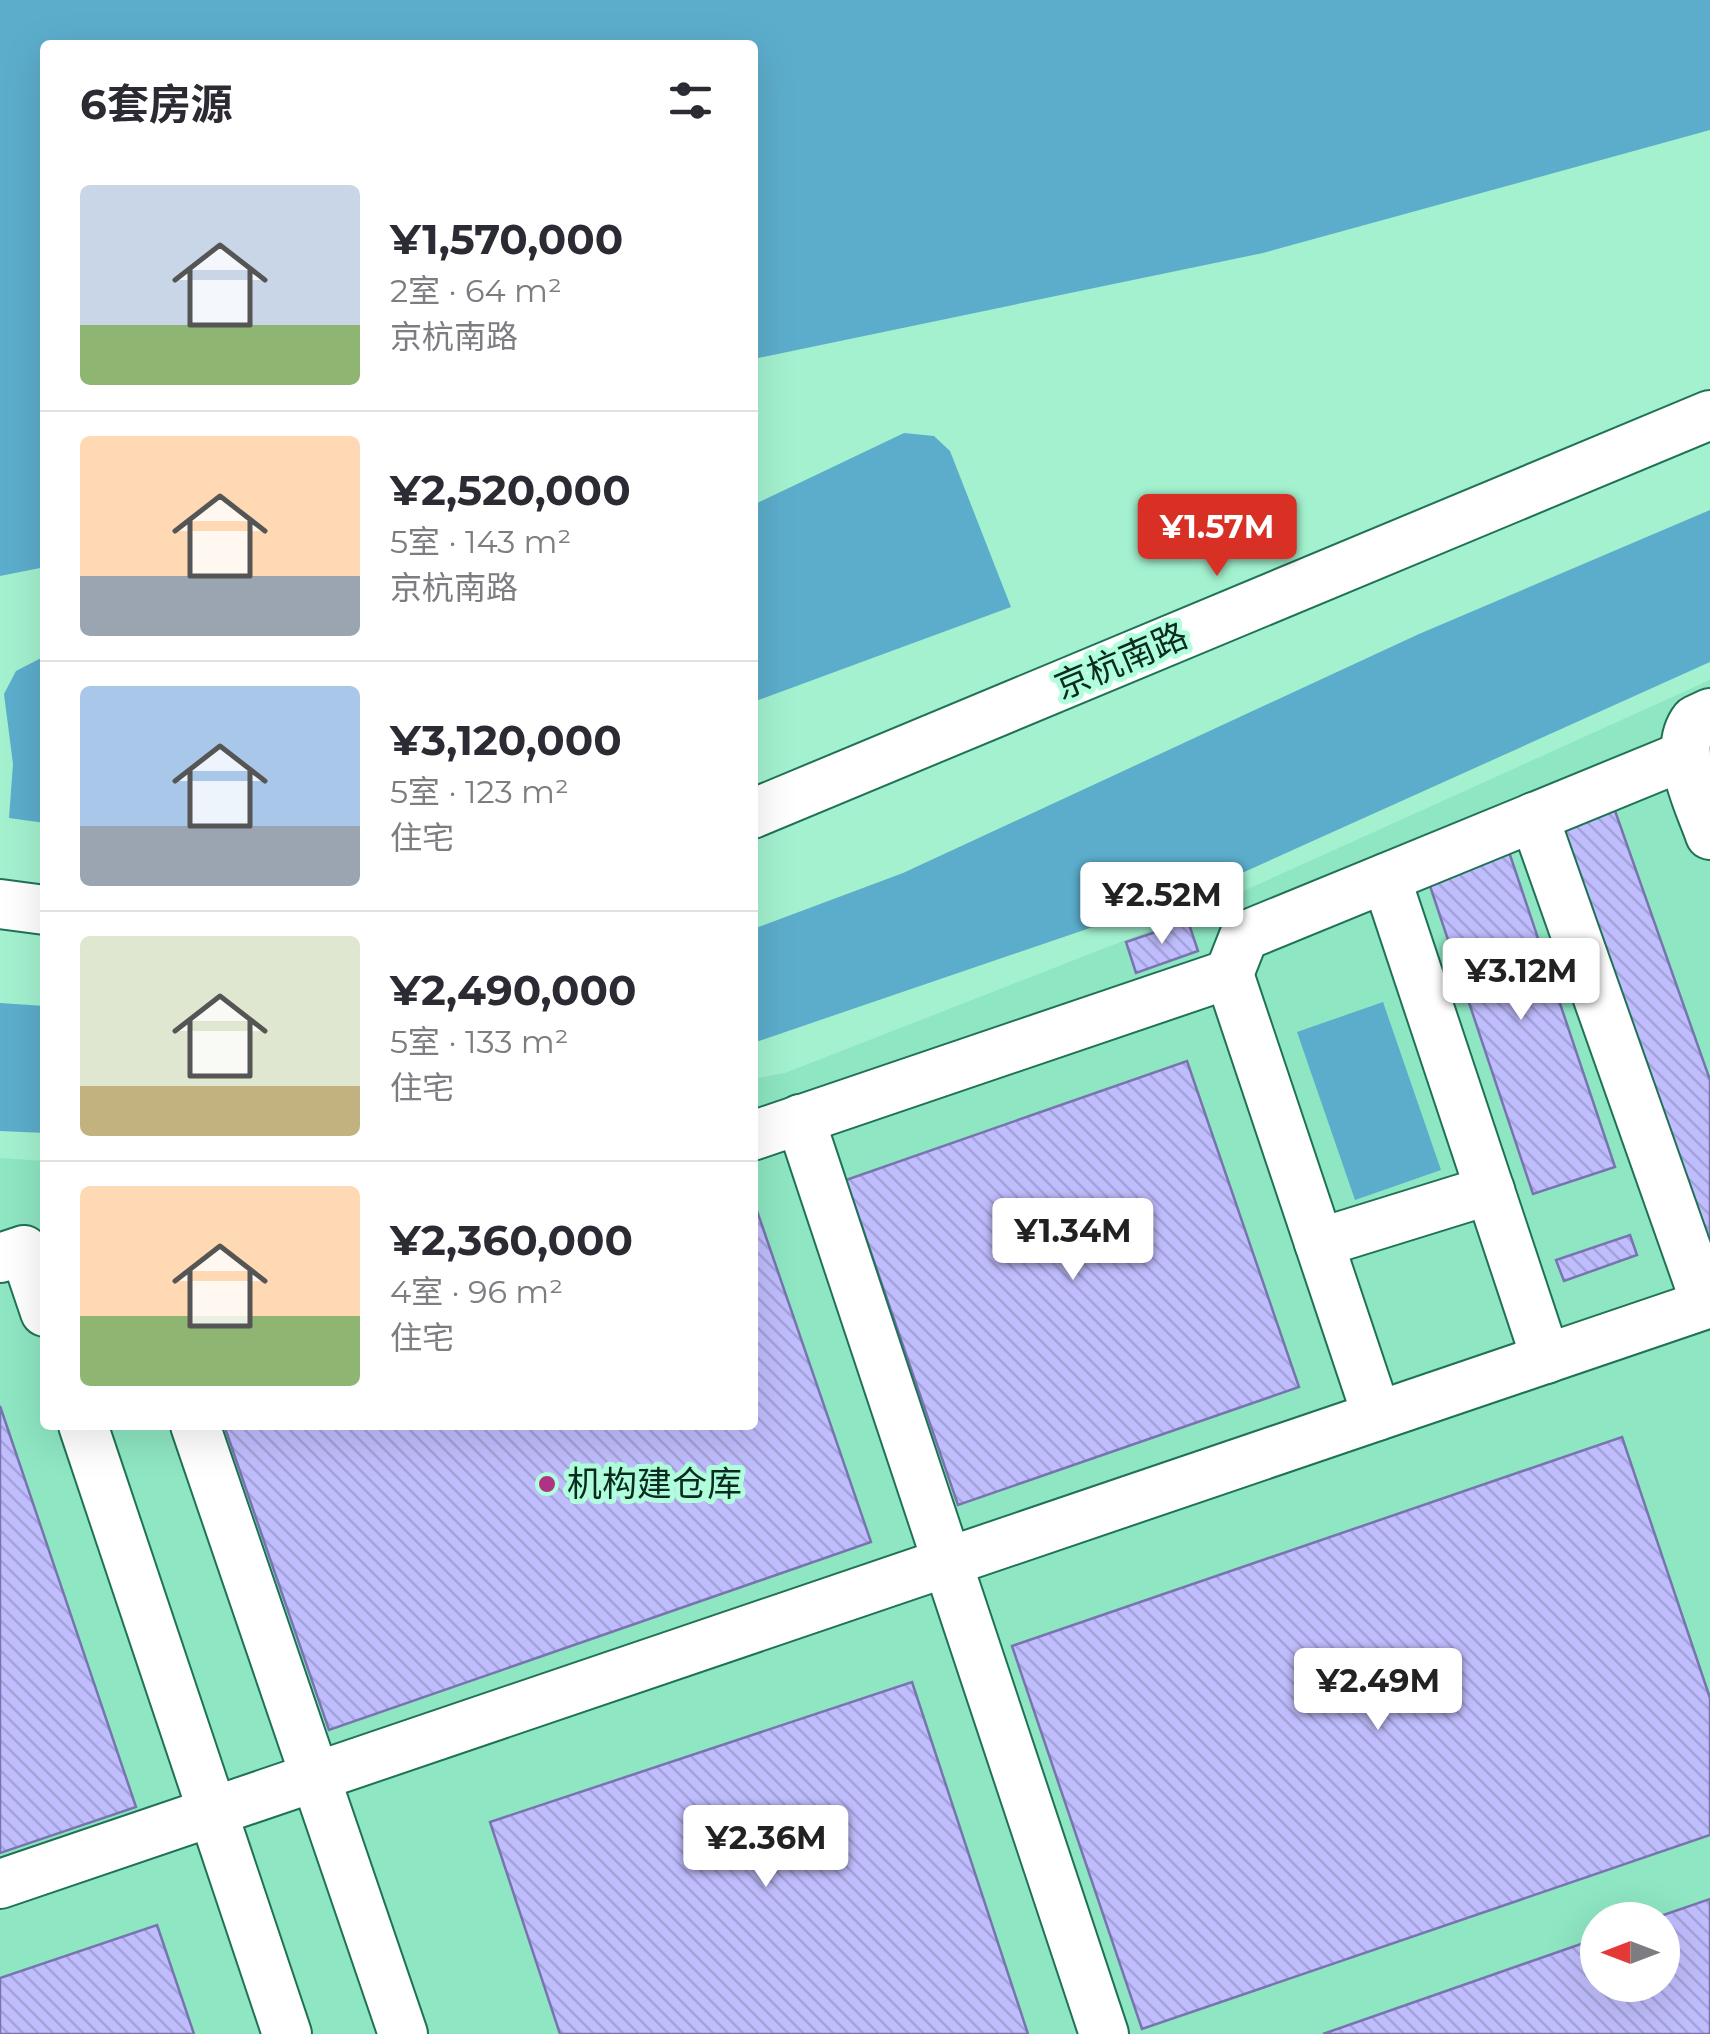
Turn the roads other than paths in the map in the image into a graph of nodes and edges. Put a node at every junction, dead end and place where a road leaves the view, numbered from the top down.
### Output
1 (1710, 416) edge
2 (1710, 713) edge
3 (1686, 755) junction
4 (758, 812) edge
5 (1534, 817) junction
6 (1710, 835) edge
7 (1386, 878) junction
8 (0, 904) edge
9 (40, 909) edge
10 (1228, 974) junction
11 (800, 1120) junction
12 (758, 1134) edge
13 (1490, 1190) junction
14 (1319, 1243) junction
15 (0, 1258) edge
16 (40, 1297) edge
17 (1708, 1304) edge
18 (1546, 1359) junction
19 (1377, 1416) junction
20 (85, 1430) edge
21 (196, 1430) edge
22 (944, 1562) junction
23 (315, 1776) junction
24 (212, 1812) junction
25 (0, 1884) edge
26 (287, 2034) edge
27 (404, 2034) edge
28 (1104, 2034) edge

1 - 4 street, 京杭南路
2 - 3 street
3 - 5 street
3 - 6 street
5 - 7 street
5 - 17 street
7 - 10 street
7 - 13 street
8 - 9 street
10 - 11 street
10 - 14 street
11 - 12 street
11 - 22 street
13 - 14 street
13 - 18 street
14 - 19 street
15 - 16 street
17 - 18 street
18 - 19 street
19 - 22 street
20 - 24 street
21 - 23 street
22 - 23 street
22 - 28 street
23 - 24 street
23 - 27 street
24 - 25 street
24 - 26 street

